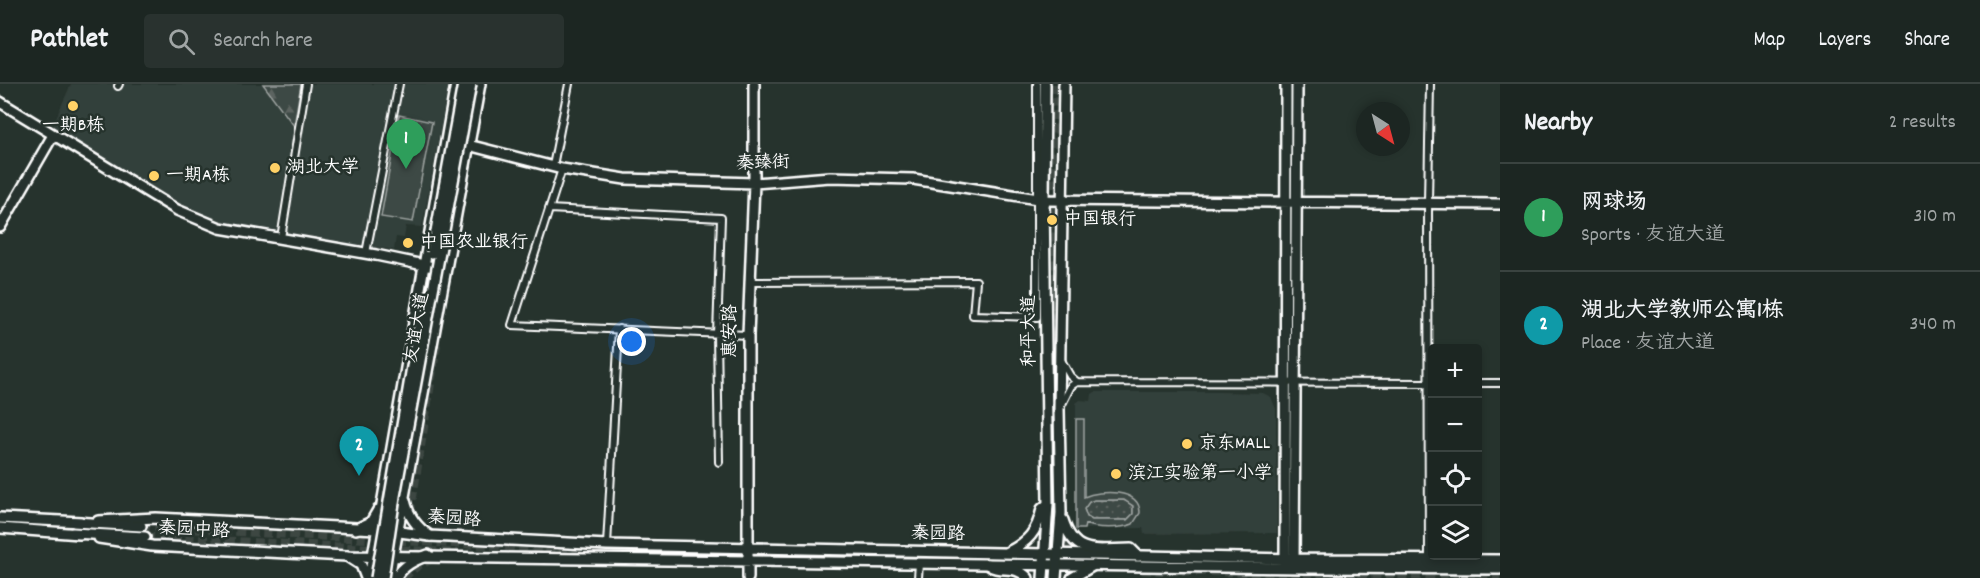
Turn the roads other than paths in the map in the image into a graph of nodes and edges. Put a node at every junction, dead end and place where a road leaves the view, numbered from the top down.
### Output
1 (306, 84) edge
2 (399, 84) edge
3 (456, 84) edge
4 (463, 84) edge
5 (471, 84) edge
6 (480, 84) edge
7 (569, 84) edge
8 (754, 84) edge
9 (1037, 84) edge
10 (1045, 84) edge
11 (1064, 84) edge
12 (1286, 84) edge
13 (1297, 84) edge
14 (1430, 84) edge
15 (0, 102) edge
16 (53, 135) junction
17 (468, 145) junction
18 (558, 167) junction
19 (754, 183) junction
20 (1040, 199) junction
21 (1062, 200) junction
22 (1286, 202) junction
23 (1297, 202) junction
24 (1428, 203) junction
25 (1500, 204) edge
26 (549, 209) junction
27 (0, 227) edge
28 (281, 238) junction
29 (366, 253) junction
30 (424, 265) junction
31 (445, 270) junction
32 (748, 282) junction
33 (437, 312) junction
34 (619, 329) junction
35 (717, 334) junction
36 (748, 335) junction
37 (437, 342) tunnel mouth
38 (1430, 344) edge
39 (1060, 358) junction
40 (1077, 381) junction
41 (1291, 383) junction
42 (1428, 383) edge
43 (1482, 383) edge
44 (1500, 383) edge
45 (1430, 398) edge
46 (1059, 410) junction
47 (719, 462) dead end
48 (406, 486) junction
49 (384, 497) junction
50 (1048, 504) junction
51 (1429, 506) edge
52 (1061, 513) junction
53 (0, 518) edge
54 (74, 522) junction
55 (141, 526) tunnel mouth
56 (0, 528) edge
57 (356, 529) junction
58 (377, 529) junction
59 (398, 531) junction
60 (73, 533) junction
61 (430, 536) junction
62 (145, 537) tunnel mouth
63 (608, 545) junction
64 (747, 548) junction
65 (1008, 552) junction
66 (1045, 553) junction
67 (1058, 553) junction
68 (347, 555) junction
69 (428, 555) junction
70 (373, 556) junction
71 (390, 556) junction
72 (1138, 556) junction
73 (748, 560) junction
74 (1429, 560) edge
75 (1482, 560) edge
76 (1500, 560) edge
77 (919, 563) junction
78 (1289, 563) junction
79 (987, 564) junction
80 (1044, 564) junction
81 (1057, 565) junction
82 (1094, 565) junction
83 (1500, 569) edge
84 (367, 578) edge
85 (376, 578) edge
86 (384, 578) edge
87 (389, 578) edge
88 (396, 578) edge
89 (748, 578) edge
90 (918, 578) edge
91 (1028, 578) edge
92 (1043, 578) edge
93 (1056, 578) edge
94 (1072, 578) edge

1 - 28 street
2 - 29 street
3 - 30 main road, 友谊大道
4 - 85 main road, bridge
5 - 86 main road, bridge
6 - 17 main road, 友谊大道
7 - 18 street
8 - 19 main road, 惠安路
9 - 20 street
10 - 20 main road, 和平大道
11 - 21 main road, 和平大道
12 - 22 main road
13 - 23 main road
14 - 24 street
15 - 16 main road
16 - 27 main road
16 - 28 main road
17 - 18 main road, 秦臻街
17 - 31 main road, 友谊大道
18 - 19 main road, 秦臻街
18 - 26 street
19 - 20 main road, 秦臻街
19 - 32 main road, 惠安路
20 - 21 main road, 秦臻街
20 - 32 street
20 - 50 main road, 和平大道
21 - 22 main road, 秦臻街
21 - 39 main road, 和平大道
22 - 23 main road, 秦臻街
22 - 41 main road
23 - 24 main road, 秦臻街
23 - 41 main road
24 - 25 main road, 秦臻街
24 - 38 street
26 - 34 street
26 - 35 street
28 - 29 main road
29 - 30 main road
30 - 31 main road
30 - 49 main road, 友谊大道
31 - 33 main road, 友谊大道
32 - 36 main road, 惠安路
33 - 37 main road
33 - 48 main road, 友谊大道
34 - 35 street
34 - 63 street
35 - 36 street
35 - 47 street
36 - 64 main road, 惠安路
39 - 40 street
39 - 46 main road, 和平大道
40 - 41 street
40 - 46 street
41 - 42 street
41 - 78 main road
43 - 44 street
45 - 51 street
46 - 52 main road, 和平大道
48 - 59 main road, 友谊大道
48 - 61 main road
49 - 57 main road
49 - 58 main road, 友谊大道
50 - 65 main road
50 - 66 main road, 和平大道
52 - 67 main road, 和平大道
52 - 72 main road
53 - 54 main road, 秦园中路
54 - 55 main road
54 - 57 main road, 秦园中路
56 - 60 main road, 秦园中路
57 - 58 main road, 秦园中路
58 - 59 main road, 秦园路
58 - 70 main road, 友谊大道
59 - 61 main road, 秦园路
59 - 71 main road, 友谊大道
60 - 62 main road
60 - 68 main road, 秦园中路
61 - 63 main road, 秦园路
63 - 64 main road, 秦园路
64 - 65 main road, 秦园路
64 - 73 main road, 惠安路
65 - 66 main road, 秦园路
66 - 67 main road, 秦园路
66 - 80 main road, 和平大道
67 - 72 main road, 秦园路
67 - 81 main road, 和平大道
68 - 70 main road, 秦园中路
68 - 84 main road
69 - 71 main road, 秦园路
69 - 73 main road, 秦园路
69 - 88 main road
70 - 71 main road, 秦园中路
70 - 84 main road, 友谊大道
71 - 87 main road, 友谊大道
72 - 78 main road, 秦园路
73 - 77 main road, 秦园路
73 - 89 main road, 惠安路
74 - 78 main road, 秦园路
75 - 76 main road, 秦园路
77 - 79 main road, 秦园路
77 - 90 street
78 - 82 main road, 秦园路
78 - 83 main road, 秦园路
79 - 80 main road, 秦园路
79 - 91 main road
80 - 81 main road, 秦园路
80 - 92 main road, 和平大道
81 - 82 main road, 秦园路
81 - 93 main road, 和平大道
82 - 94 main road

